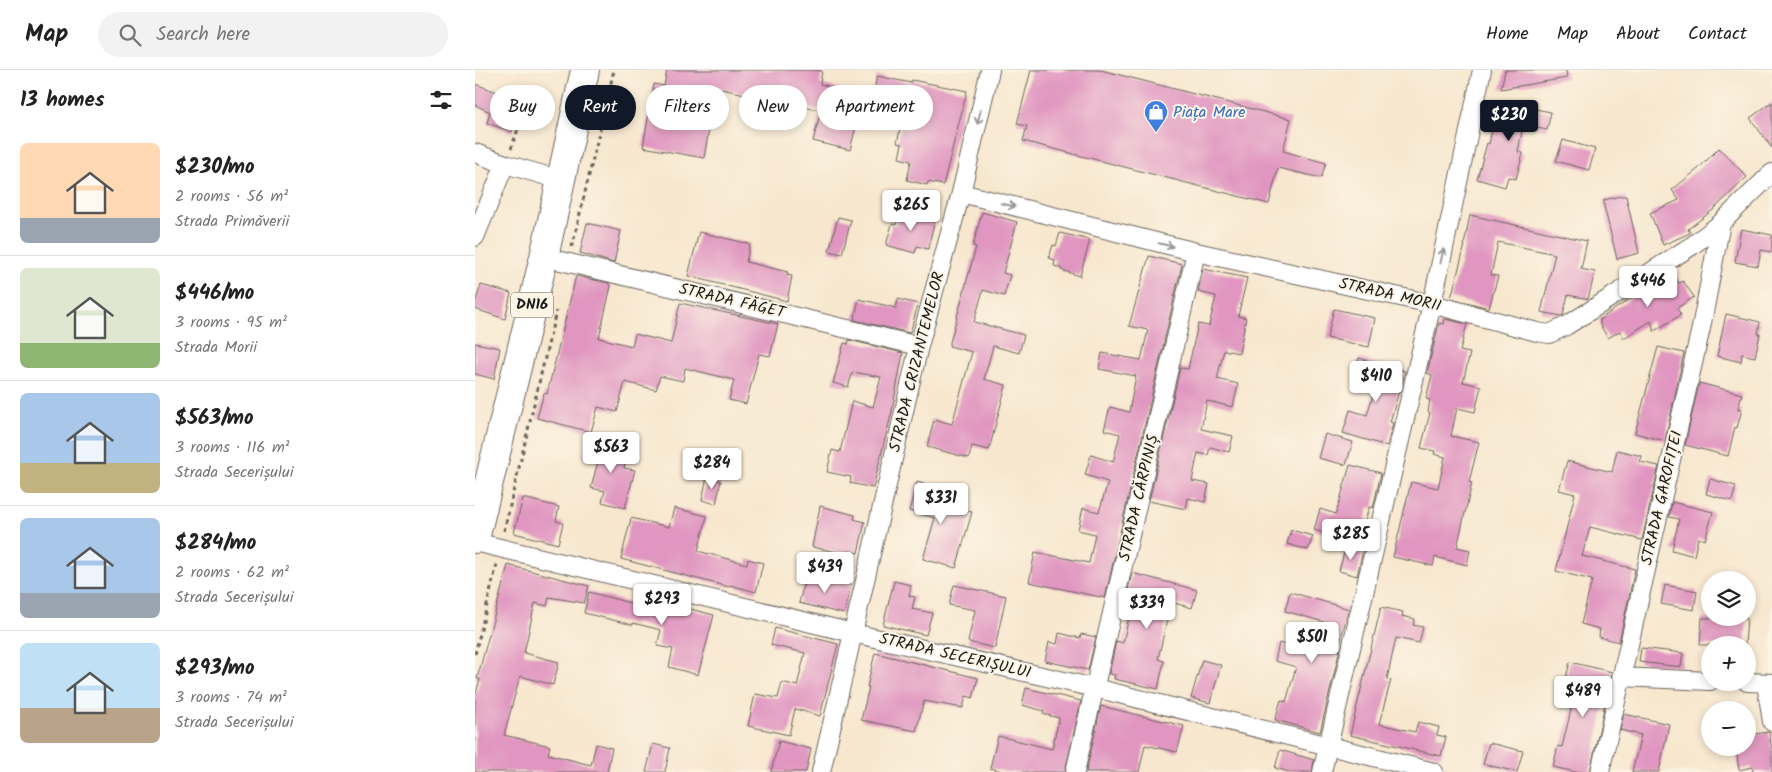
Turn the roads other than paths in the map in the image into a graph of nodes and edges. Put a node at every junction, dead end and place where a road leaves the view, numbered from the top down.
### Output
1 (585, 70) edge
2 (990, 70) edge
3 (1482, 70) edge
4 (475, 153) edge
5 (505, 164) junction
6 (1772, 173) edge
7 (561, 180) junction
8 (961, 193) junction
9 (1721, 223) junction
10 (475, 237) edge
11 (1196, 252) junction
12 (556, 260) junction
13 (1432, 304) junction
14 (919, 346) junction
15 (475, 540) edge
16 (853, 633) junction
17 (1621, 677) junction
18 (1701, 681) edge
19 (1756, 682) edge
20 (1769, 683) edge
21 (1095, 688) junction
22 (1772, 722) edge
23 (1328, 746) junction
24 (821, 772) edge
25 (1075, 772) edge
26 (1322, 772) edge
27 (1434, 772) edge
28 (1600, 772) edge

1 - 7 highway, DN16
2 -> 8 street, STRADA CRIZANTEMELOR
13 -> 3 street
4 - 5 street
5 - 7 street
5 - 10 street
6 - 9 street, STRADA MORII
7 - 12 highway, DN16
8 -> 11 street, STRADA MORII
8 - 14 street, STRADA CRIZANTEMELOR
9 - 13 street, STRADA MORII
9 - 17 street, STRADA GAROFIȚEI
11 - 13 street, STRADA MORII
11 - 21 street, STRADA CĂRPINIȘ
12 - 14 street, STRADA FĂGET
12 - 15 highway, DN16
13 - 23 street
14 - 16 street, STRADA CRIZANTEMELOR
15 - 16 street, STRADA SECERIȘULUI
16 - 21 street, STRADA SECERIȘULUI
16 - 24 street, STRADA CRIZANTEMELOR
17 - 18 street
17 - 28 street, STRADA GAROFIȚEI
19 - 20 street
20 - 22 street
21 - 23 street, STRADA SECERIȘULUI
21 - 25 street, STRADA CĂRPINIȘ
23 - 26 street
23 - 27 street, STRADA SECERIȘULUI

